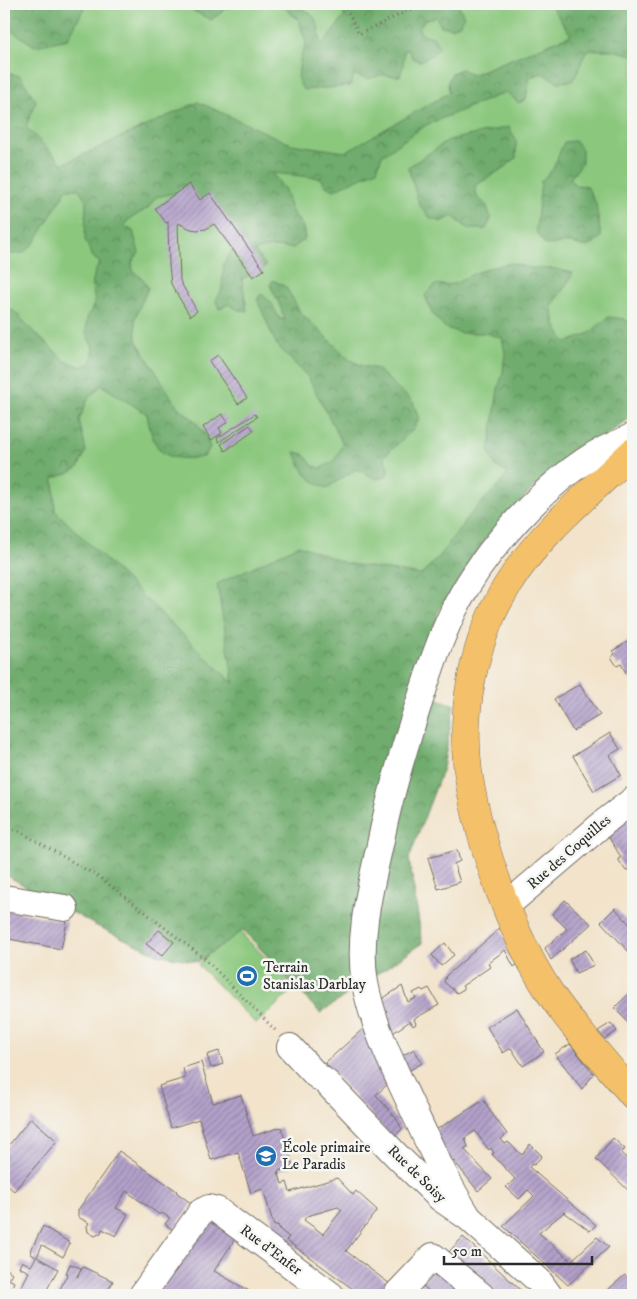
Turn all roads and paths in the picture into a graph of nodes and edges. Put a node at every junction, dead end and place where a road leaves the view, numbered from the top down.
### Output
1 (344, 4) edge
2 (422, 4) edge
3 (633, 436) edge
4 (633, 452) edge
5 (633, 800) edge
6 (4, 831) edge
7 (4, 898) edge
8 (506, 906) junction
9 (65, 908) dead end
10 (290, 1047) joint
11 (633, 1095) edge
12 (469, 1218) junction
13 (142, 1295) edge
14 (331, 1295) edge
15 (396, 1295) edge
16 (481, 1295) edge
17 (549, 1295) edge

1 - 2 path
3 - 12 street
4 - 8 main road
5 - 8 street, Rue des Coquilles
6 - 10 path
7 - 9 street
8 - 11 main road
10 - 12 street, Rue de Soisy
12 - 17 street, Rue de Soisy
13 - 14 street, Rue d'Enfer
15 - 16 street

